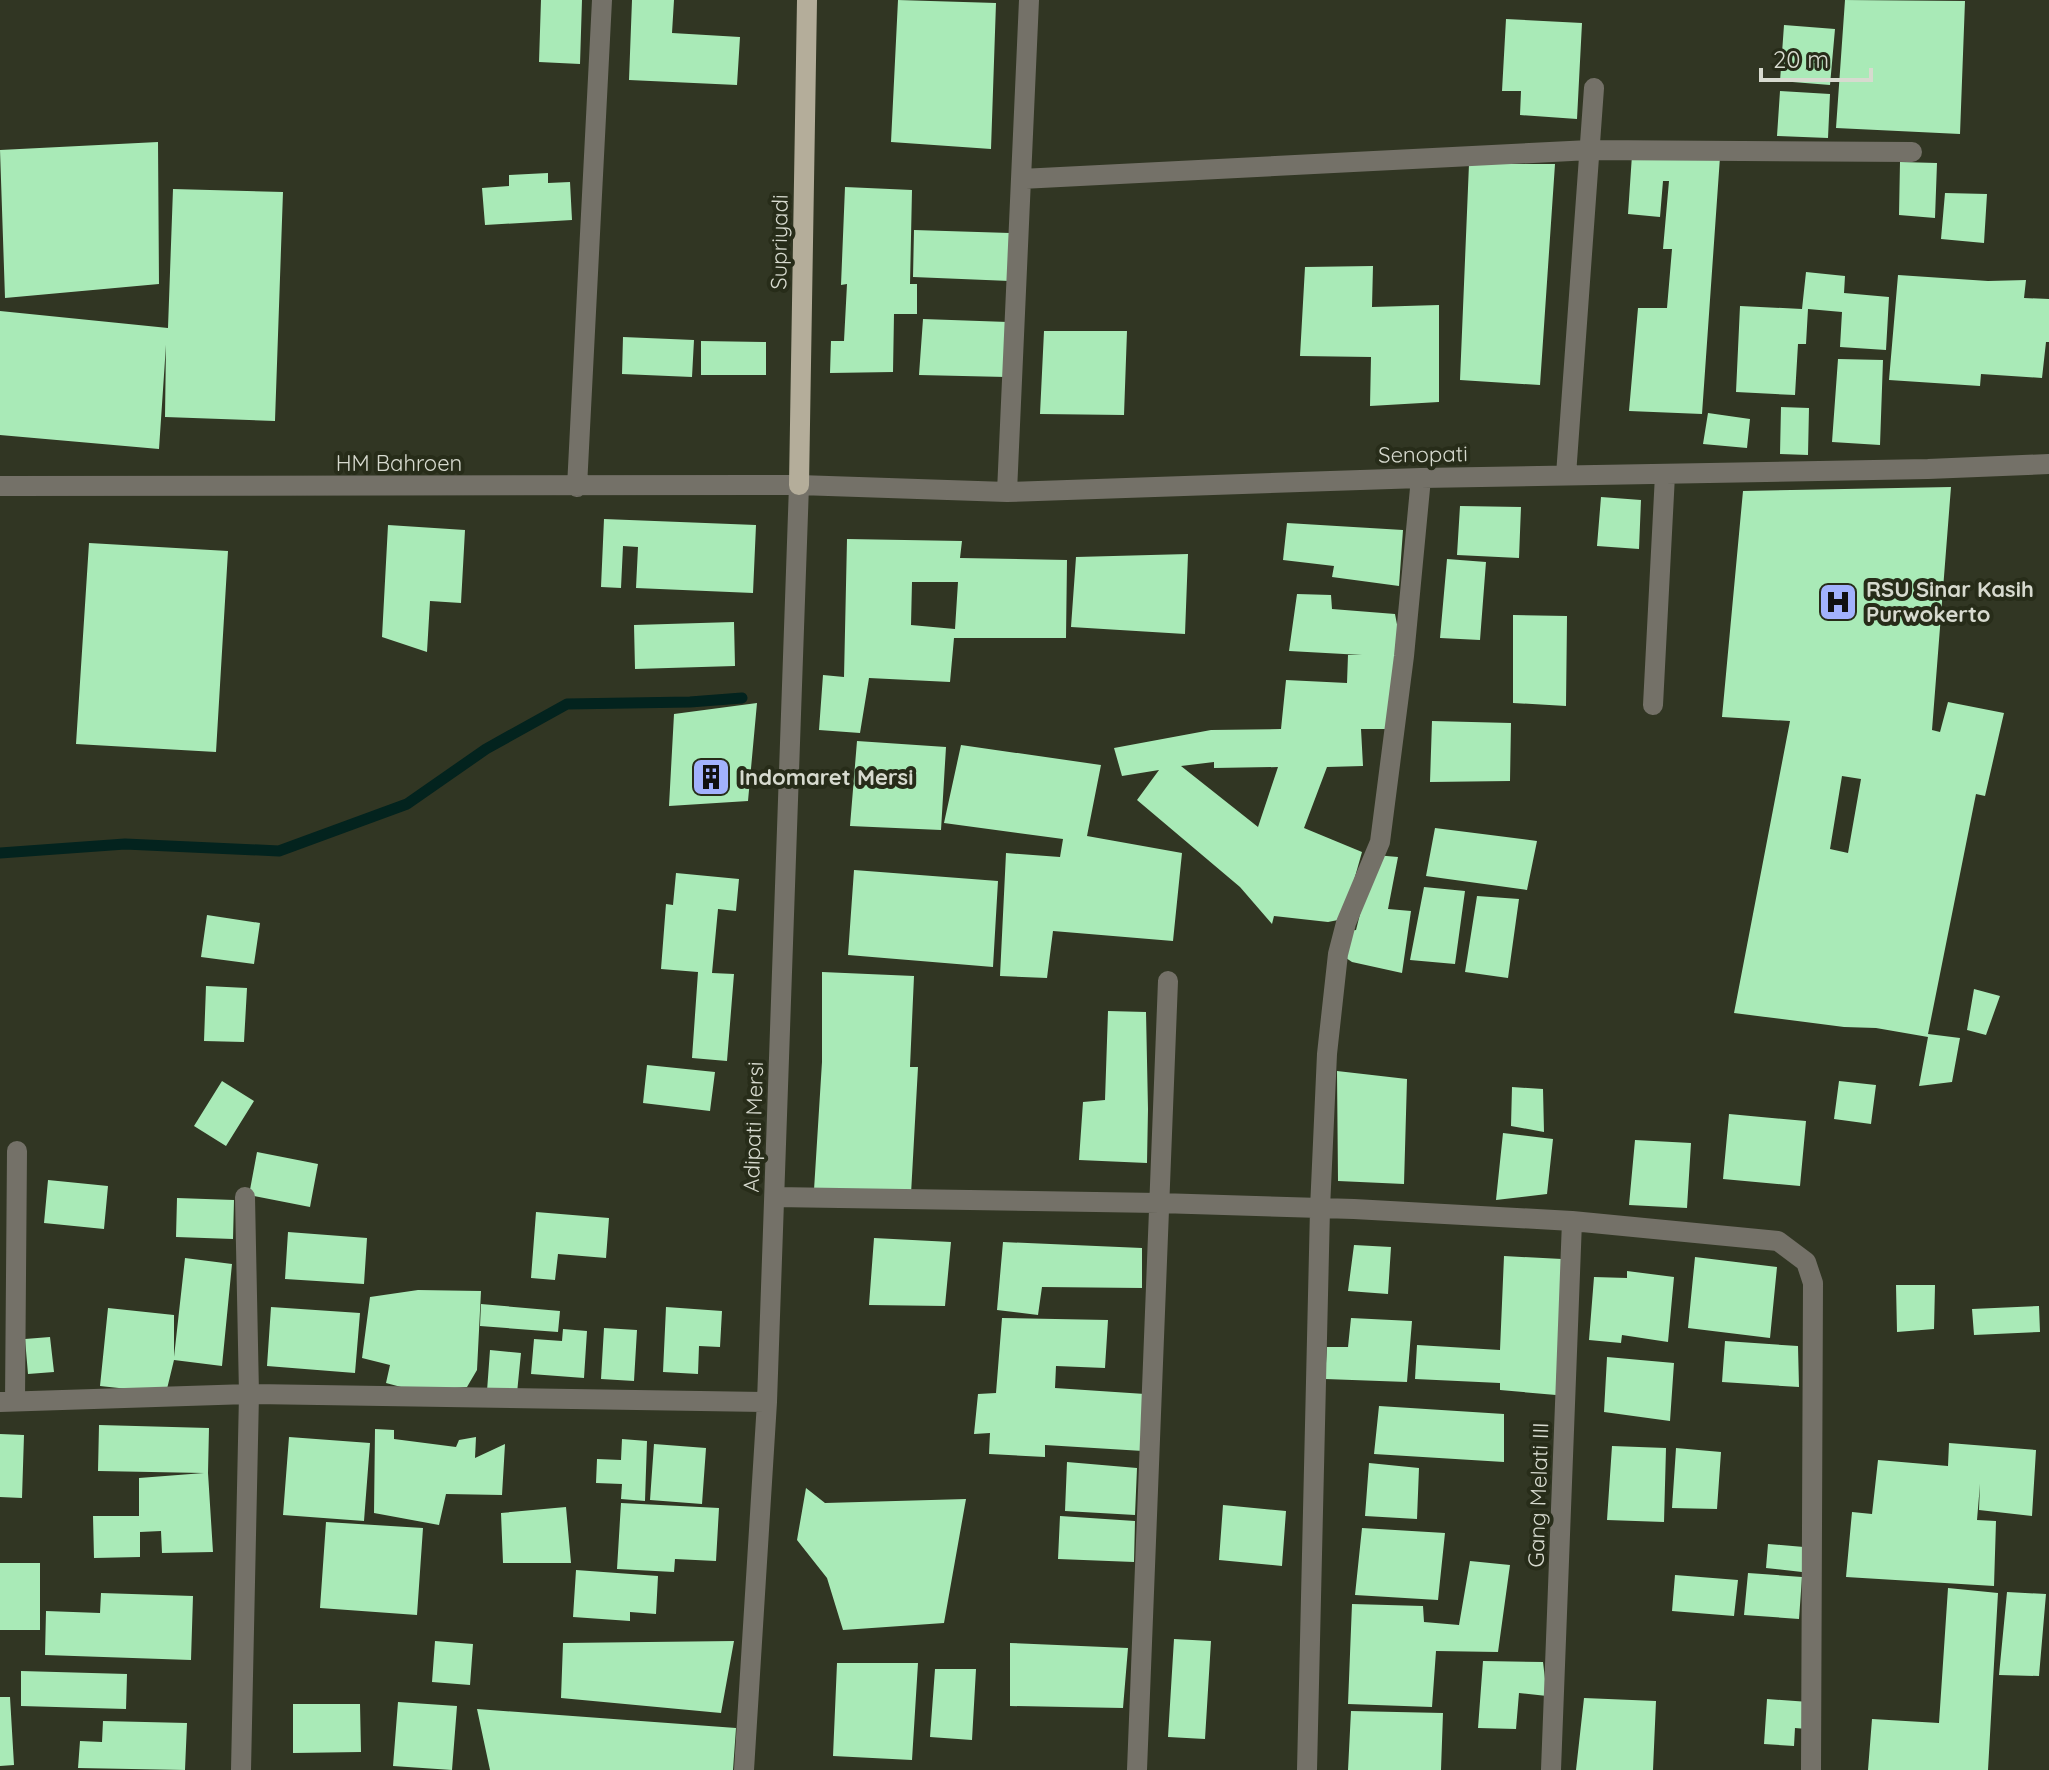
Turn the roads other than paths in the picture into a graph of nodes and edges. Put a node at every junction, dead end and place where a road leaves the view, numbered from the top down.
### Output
1 (602, 0) edge
2 (807, 0) edge
3 (1029, 0) edge
4 (1594, 88) dead end
5 (1590, 150) junction
6 (1912, 152) dead end
7 (1021, 179) junction
8 (2049, 464) edge
9 (1566, 475) junction
10 (1665, 475) junction
11 (1421, 478) junction
12 (799, 485) junction
13 (0, 486) edge
14 (577, 487) junction
15 (1007, 492) junction
16 (1653, 705) dead end
17 (1168, 981) dead end
18 (17, 1151) dead end
19 (245, 1197) dead end
20 (775, 1197) junction
21 (1159, 1203) junction
22 (1320, 1209) junction
23 (1572, 1221) junction
24 (249, 1394) junction
25 (7, 1402) edge
26 (767, 1402) junction
27 (241, 1770) edge
28 (744, 1770) edge
29 (1137, 1770) edge
30 (1307, 1770) edge
31 (1551, 1770) edge
32 (1811, 1770) edge

1 - 14 street
2 - 12 main road, Supriyadi
3 - 7 street
4 - 5 street
5 - 6 street
5 - 7 street
5 - 9 street
7 - 15 street
8 - 10 street, Senopati
9 - 10 street, Senopati
9 - 11 street, Senopati
10 - 16 street
11 - 15 street, Senopati
11 - 22 street
12 - 14 street, HM Bahroen
12 - 15 street, Senopati
12 - 20 street, Adipati Mersi
13 - 14 street, HM Bahroen
17 - 21 street
18 - 25 street
19 - 24 street
20 - 21 street
20 - 26 street, Adipati Mersi
21 - 22 street
21 - 29 street
22 - 23 street
22 - 30 street
23 - 31 street, Gang Melati III
23 - 32 street
24 - 25 street
24 - 26 street
24 - 27 street
26 - 28 street, Adipati Mersi

